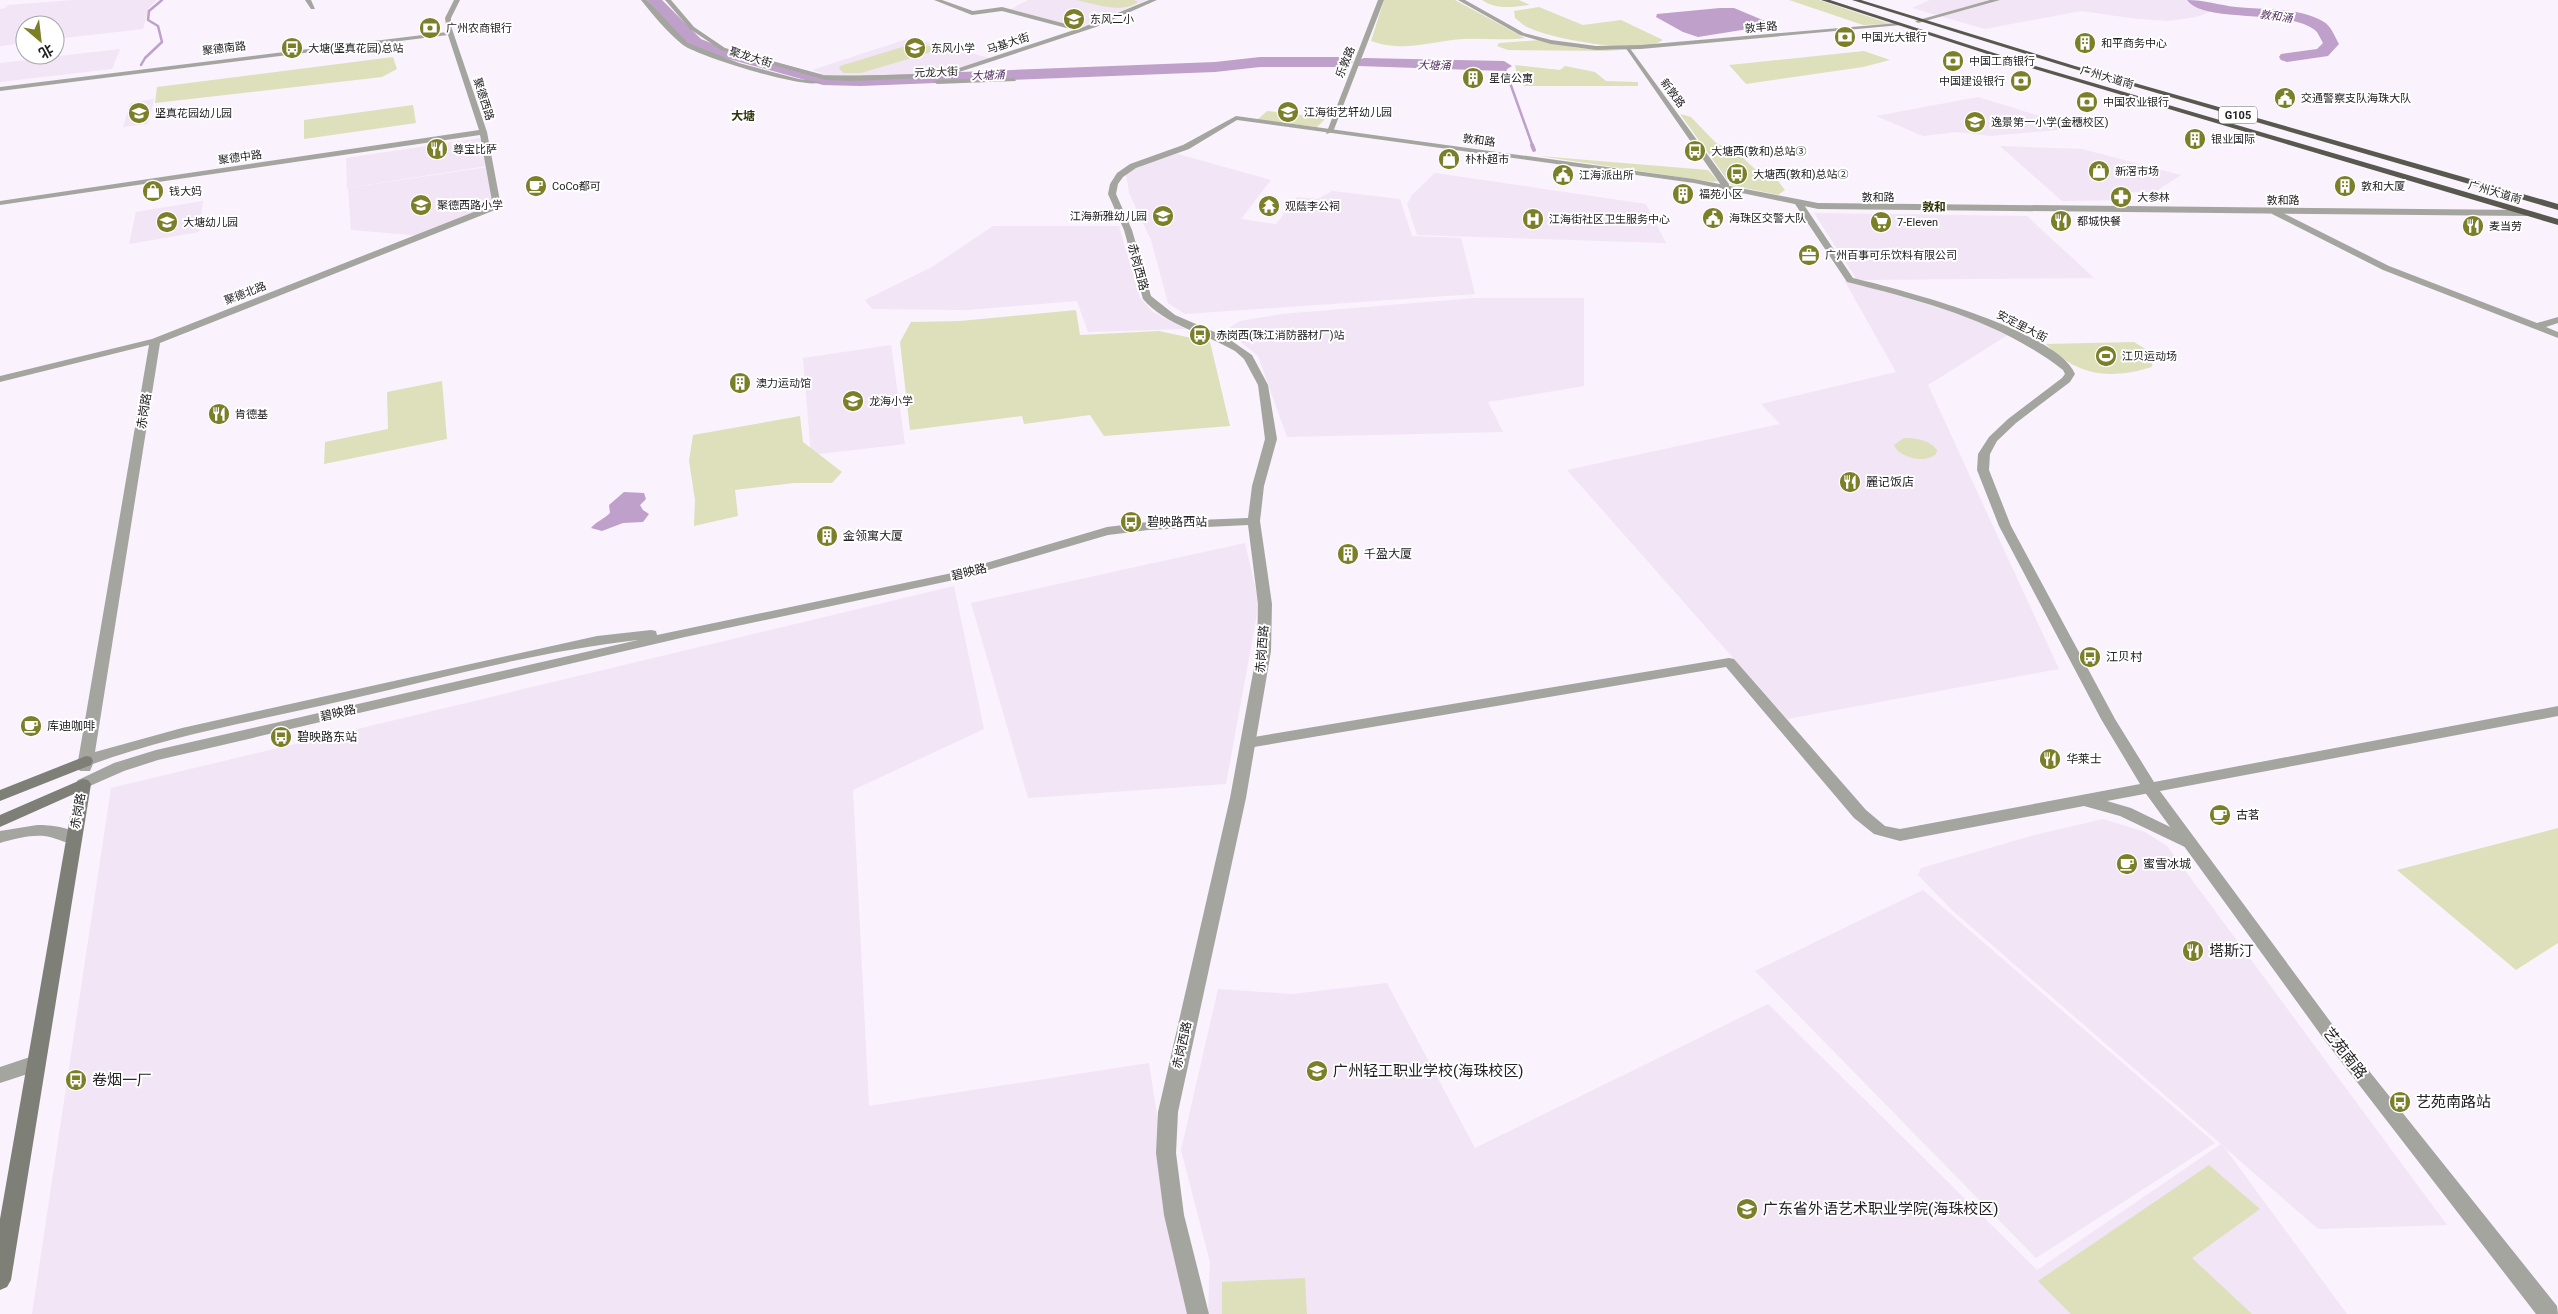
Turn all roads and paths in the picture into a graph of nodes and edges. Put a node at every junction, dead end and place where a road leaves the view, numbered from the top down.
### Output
1 (308, 0) edge
2 (457, 0) edge
3 (644, 0) edge
4 (668, 0) edge
5 (937, 0) edge
6 (1154, 0) edge
7 (1381, 0) edge
8 (1461, 0) edge
9 (1469, 0) edge
10 (1824, 0) edge
11 (1855, 0) edge
12 (1997, 0) edge
13 (313, 8) dead end
14 (1918, 21) junction
15 (1898, 25) junction
16 (1080, 30) junction
17 (450, 32) junction
18 (1627, 48) junction
19 (1014, 80) dead end
20 (860, 85) joint
21 (0, 88) edge
22 (1236, 118) joint
23 (483, 132) junction
24 (1329, 132) junction
25 (1726, 186) junction
26 (0, 204) edge
27 (1799, 204) junction
28 (2558, 207) edge
29 (492, 208) joint
30 (2274, 212) junction
31 (2526, 212) junction
32 (2558, 222) edge
33 (2558, 320) edge
34 (2538, 326) junction
35 (2558, 336) edge
36 (156, 342) junction
37 (0, 379) edge
38 (1987, 447) joint
39 (1254, 521) junction
40 (685, 633) junction
41 (2558, 711) edge
42 (1248, 743) junction
43 (86, 761) junction
44 (83, 784) junction
45 (2149, 787) junction
46 (0, 796) edge
47 (2082, 800) junction
48 (0, 821) edge
49 (0, 837) edge
50 (74, 839) junction
51 (2189, 843) junction
52 (36, 1063) junction
53 (0, 1075) edge
54 (0, 1280) edge
55 (1198, 1314) edge
56 (2549, 1314) edge

1 - 13 street
2 - 17 street, 聚德西路
3 - 20 street, 聚龙大街
4 - 16 street, 马基大街
5 - 16 street
6 - 16 street, 马基大街
7 - 24 street, 乐敦路
8 - 18 street, 敦丰路
9 - 18 street, 敦丰路
10 - 15 highway, 广州大道南 / G105
11 - 14 highway, 广州大道南 / G105
12 - 14 street
14 - 28 highway, 广州大道南 / G105
15 - 18 street, 敦丰路
15 - 31 highway, 广州大道南 / G105
17 - 21 street, 聚德南路
17 - 21 street, 聚德南路
17 - 23 street, 聚德西路
18 - 25 street, 新敦路
19 - 20 street, 元龙大街
22 - 24 street, 敦和路
22 - 39 street, 赤岗西路
23 - 26 street, 聚德中路
23 - 29 street, 聚德西路
24 - 25 street, 敦和路
25 - 27 street, 敦和路
27 - 30 street, 敦和路
27 - 38 street, 安定里大街
29 - 36 street, 聚德北路
30 - 31 street, 敦和路
30 - 34 street
31 - 32 highway, 广州大道南 / G105
33 - 34 street
34 - 35 street
36 - 37 street, 聚德北路
36 - 43 street, 赤岗路
38 - 45 street, 艺苑南路
39 - 40 street, 碧映路
39 - 42 street, 赤岗西路
40 - 43 street, 碧映路
40 - 44 street, 碧映路
41 - 45 street
42 - 47 street
42 - 55 street, 赤岗西路
43 - 44 street, 赤岗路
43 - 46 main road, 碧映路
44 - 48 main road, 碧映路
44 - 50 main road, 赤岗路
45 - 47 street
45 - 51 street, 艺苑南路
47 - 51 street
49 - 50 street
50 - 52 main road, 赤岗路
51 - 56 street, 艺苑南路
52 - 53 street
52 - 54 main road, 赤岗路

